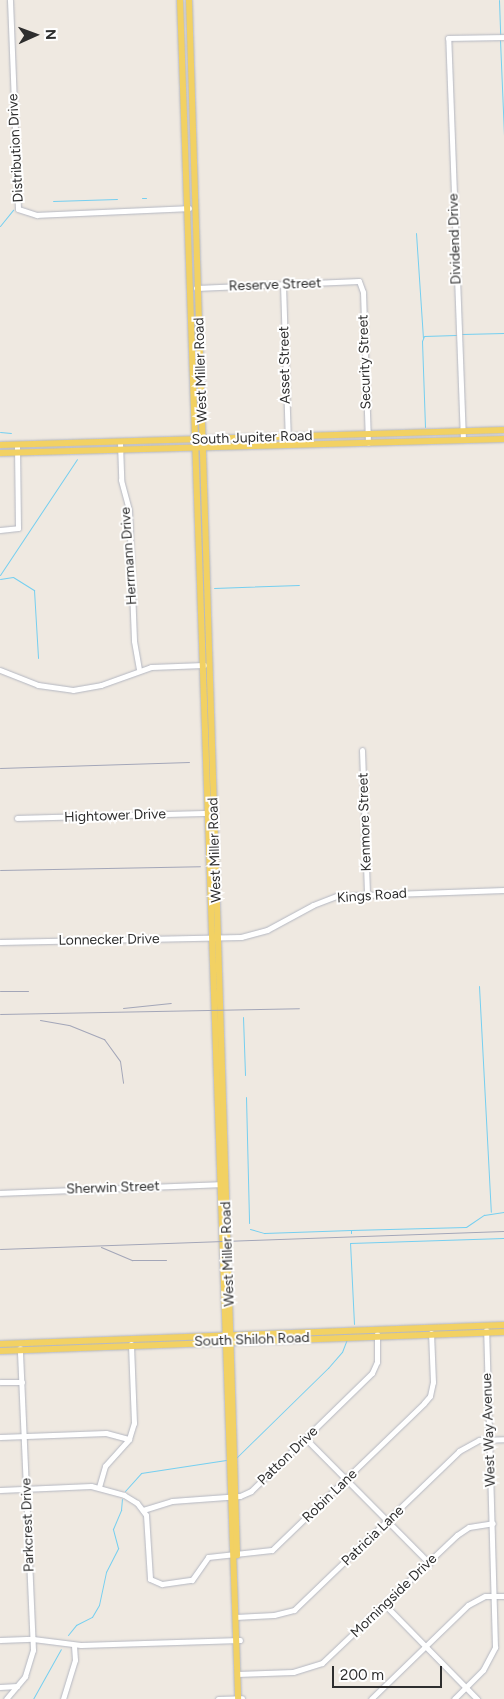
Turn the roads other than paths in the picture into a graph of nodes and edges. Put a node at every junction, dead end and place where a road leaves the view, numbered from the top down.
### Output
1 (10, 0) edge
2 (180, 0) edge
3 (189, 0) edge
4 (504, 37) edge
5 (190, 47) junction
6 (182, 48) junction
7 (195, 207) junction
8 (187, 208) junction
9 (359, 281) joint
10 (283, 284) junction
11 (198, 287) junction
12 (190, 288) junction
13 (192, 344) junction
14 (200, 344) junction
15 (504, 430) edge
16 (462, 432) junction
17 (415, 433) junction
18 (367, 434) junction
19 (287, 437) junction
20 (504, 439) edge
21 (463, 440) junction
22 (416, 442) junction
23 (120, 443) junction
24 (368, 443) junction
25 (17, 444) junction
26 (196, 444) junction
27 (204, 444) junction
28 (0, 445) edge
29 (288, 445) junction
30 (120, 450) junction
31 (0, 453) edge
32 (17, 453) junction
33 (0, 530) edge
34 (206, 665) junction
35 (139, 669) junction
36 (0, 670) edge
37 (362, 750) dead end
38 (211, 813) junction
39 (17, 818) dead end
40 (504, 890) edge
41 (367, 894) junction
42 (214, 938) junction
43 (0, 942) edge
44 (222, 1184) junction
45 (0, 1193) edge
46 (504, 1325) edge
47 (486, 1329) junction
48 (431, 1330) junction
49 (377, 1332) junction
50 (504, 1332) edge
51 (227, 1338) junction
52 (130, 1342) junction
53 (0, 1344) edge
54 (20, 1347) junction
55 (0, 1351) edge
56 (0, 1382) edge
57 (22, 1382) junction
58 (25, 1436) junction
59 (0, 1437) edge
60 (129, 1439) junction
61 (306, 1439) junction
62 (489, 1439) junction
63 (504, 1439) edge
64 (347, 1480) junction
65 (99, 1486) junction
66 (27, 1488) junction
67 (0, 1490) edge
68 (233, 1496) junction
69 (143, 1510) junction
70 (388, 1521) junction
71 (492, 1523) junction
72 (235, 1554) junction
73 (428, 1563) junction
74 (495, 1596) junction
75 (504, 1596) edge
76 (385, 1605) junction
77 (237, 1617) junction
78 (33, 1639) junction
79 (0, 1640) edge
80 (238, 1640) junction
81 (74, 1645) junction
82 (425, 1646) junction
83 (239, 1674) junction
84 (17, 1686) junction
85 (0, 1687) edge
86 (466, 1687) junction
87 (240, 1698) edge
88 (6, 1699) edge
89 (63, 1699) edge
90 (218, 1699) edge
91 (370, 1699) edge
92 (454, 1699) edge
93 (477, 1699) edge

1 - 8 street, Distribution Drive
2 - 6 main road, West Miller Road
3 - 5 main road, West Miller Road
4 - 16 street, Dividend Drive
5 - 6 main road
5 - 7 main road, West Miller Road
6 - 8 main road, West Miller Road
7 - 8 street, Distribution Drive
7 - 11 main road, West Miller Road
8 - 12 main road, West Miller Road
9 - 10 street, Reserve Street
9 - 18 street, Security Street
10 - 11 street, Reserve Street
10 - 19 street, Asset Street
11 - 12 street, Reserve Street
11 - 14 main road, West Miller Road
12 - 13 main road, West Miller Road
13 - 14 main road
13 - 26 main road, West Miller Road
14 - 27 main road, West Miller Road
15 - 16 main road, South Jupiter Road
16 - 17 main road, South Jupiter Road
16 - 21 street, Dividend Drive
17 - 18 main road, South Jupiter Road
17 - 22 main road
18 - 19 main road, South Jupiter Road
18 - 24 street, Security Street
19 - 27 main road, South Jupiter Road
19 - 29 street, Asset Street
20 - 21 main road, South Jupiter Road
21 - 22 main road, South Jupiter Road
22 - 24 main road, South Jupiter Road
23 - 25 main road, South Jupiter Road
23 - 26 main road, South Jupiter Road
23 - 30 street, Herrmann Drive
24 - 29 main road, South Jupiter Road
25 - 28 main road, South Jupiter Road
25 - 32 street
26 - 27 main road, South Jupiter Road
26 - 30 main road, South Jupiter Road
26 - 34 main road, West Miller Road
27 - 29 main road, South Jupiter Road
27 - 34 main road, West Miller Road
30 - 32 main road, South Jupiter Road
30 - 35 street, Herrmann Drive
31 - 32 main road, South Jupiter Road
32 - 33 street
34 - 35 street
34 - 38 main road, West Miller Road
35 - 36 street
37 - 41 street, Kenmore Street
38 - 39 street, Hightower Drive
38 - 42 main road, West Miller Road
40 - 41 street, Kings Road
41 - 42 street, Kings Road
42 - 43 street, Lonnecker Drive
42 - 44 main road, West Miller Road
44 - 45 street, Sherwin Street
44 - 51 main road, West Miller Road
44 - 51 main road, West Miller Road
46 - 47 main road, South Shiloh Road
47 - 48 main road, South Shiloh Road
47 - 50 main road, South Shiloh Road
47 - 62 street, West Way Avenue
48 - 49 main road, South Shiloh Road
48 - 64 street, Robin Lane
49 - 51 main road, South Shiloh Road
49 - 61 street, Patton Drive
51 - 52 main road, South Shiloh Road
51 - 68 main road, West Miller Road
52 - 54 main road, South Shiloh Road
52 - 60 street
53 - 54 main road, South Shiloh Road
54 - 55 main road, South Shiloh Road
54 - 57 street, Parkcrest Drive
56 - 57 street
57 - 58 street, Parkcrest Drive
58 - 59 street
58 - 60 street
58 - 66 street, Parkcrest Drive
60 - 65 street
61 - 64 street
61 - 68 street, Patton Drive
62 - 63 street, Patricia Lane
62 - 70 street, Patricia Lane
62 - 71 street, West Way Avenue
64 - 70 street
64 - 72 street, Robin Lane
65 - 66 street
65 - 69 street
66 - 67 street
66 - 78 street, Parkcrest Drive
68 - 69 street, Patton Drive
68 - 72 main road, West Miller Road
69 - 72 street, Robin Lane
70 - 73 street
70 - 77 street, Patricia Lane
71 - 73 street, Morningside Drive
71 - 74 street, West Way Avenue
72 - 77 main road, West Miller Road
73 - 76 street, Morningside Drive
74 - 75 street
74 - 82 street
74 - 86 street, West Way Avenue
76 - 82 street
76 - 83 street, Morningside Drive
77 - 80 main road, West Miller Road
78 - 79 street
78 - 81 street
78 - 84 street, Parkcrest Drive
80 - 81 street
80 - 83 main road, West Miller Road
81 - 89 street
82 - 86 street
82 - 91 street
83 - 87 main road, West Miller Road
84 - 85 street
84 - 88 street, Parkcrest Drive
86 - 92 street, West Way Avenue
86 - 93 street
87 - 90 street

